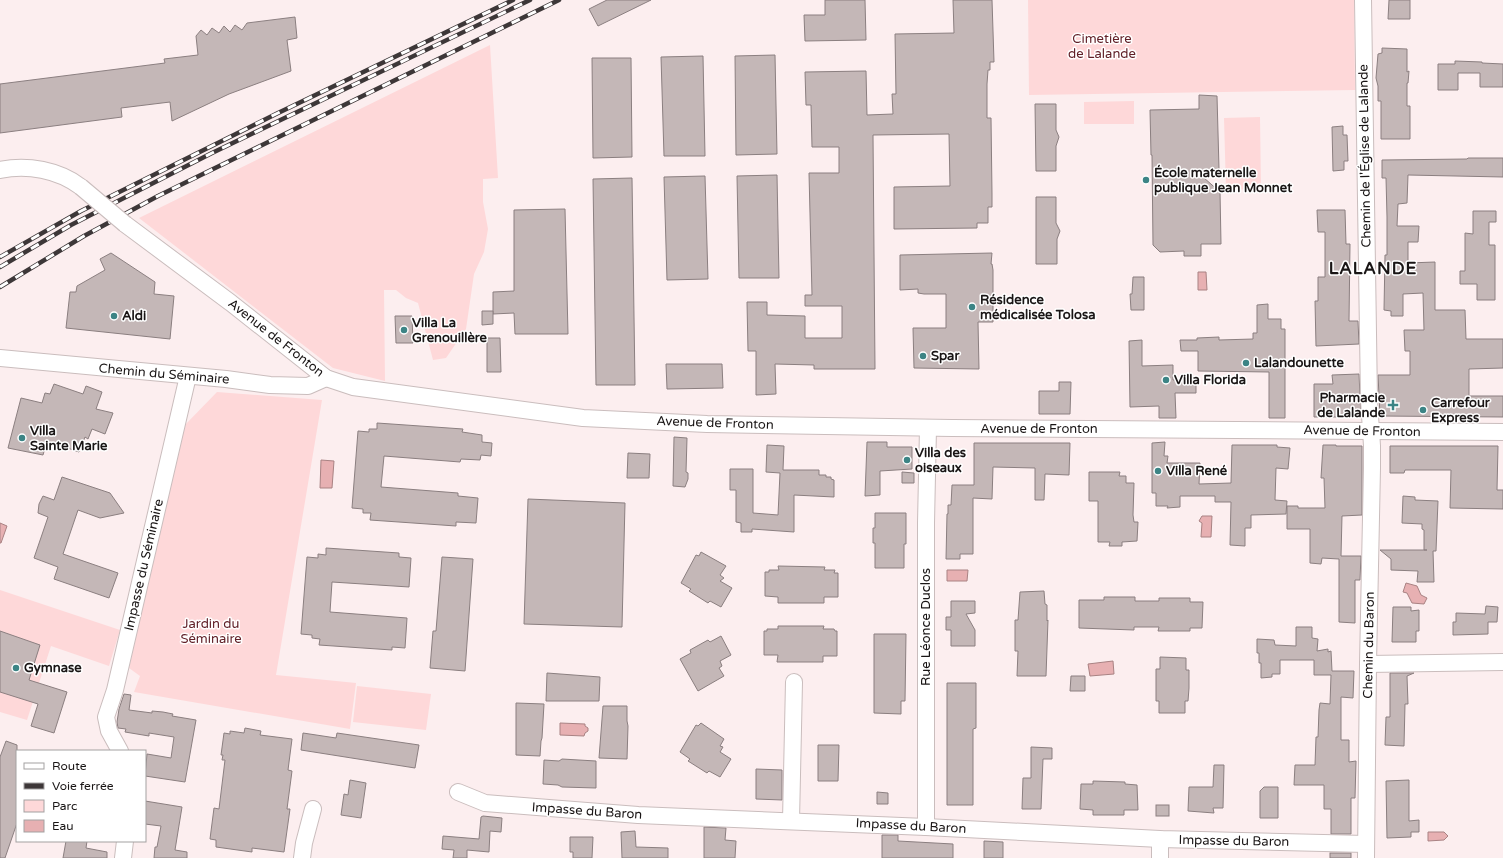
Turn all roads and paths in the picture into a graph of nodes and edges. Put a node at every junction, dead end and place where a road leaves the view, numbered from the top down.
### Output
1 (1363, 0) edge
2 (0, 170) edge
3 (0, 358) edge
4 (188, 376) junction
5 (326, 378) junction
6 (928, 428) junction
7 (1371, 432) junction
8 (1503, 432) edge
9 (1503, 662) edge
10 (1368, 664) junction
11 (794, 682) dead end
12 (119, 750) edge
13 (458, 792) dead end
14 (313, 809) dead end
15 (791, 821) junction
16 (926, 826) junction
17 (1160, 839) junction
18 (125, 842) edge
19 (1366, 851) edge
20 (123, 858) edge
21 (302, 858) edge
22 (1160, 858) edge

1 - 7 street, Chemin de l'Église de Lalande
2 - 5 street, Avenue de Fronton, bridge
3 - 4 street, Chemin du Séminaire
4 - 5 street, Chemin du Séminaire
4 - 12 street, Impasse du Séminaire
5 - 6 street, Avenue de Fronton
6 - 7 street, Avenue de Fronton
6 - 16 street, Rue Léonce Duclos
7 - 8 street, Avenue de Fronton
7 - 10 street, Chemin du Baron
9 - 10 street
10 - 19 street, Chemin du Baron
11 - 15 street
13 - 15 street, Impasse du Baron
14 - 21 street
15 - 16 street, Impasse du Baron
16 - 17 street, Impasse du Baron
17 - 19 street, Impasse du Baron
17 - 22 street
18 - 20 street

